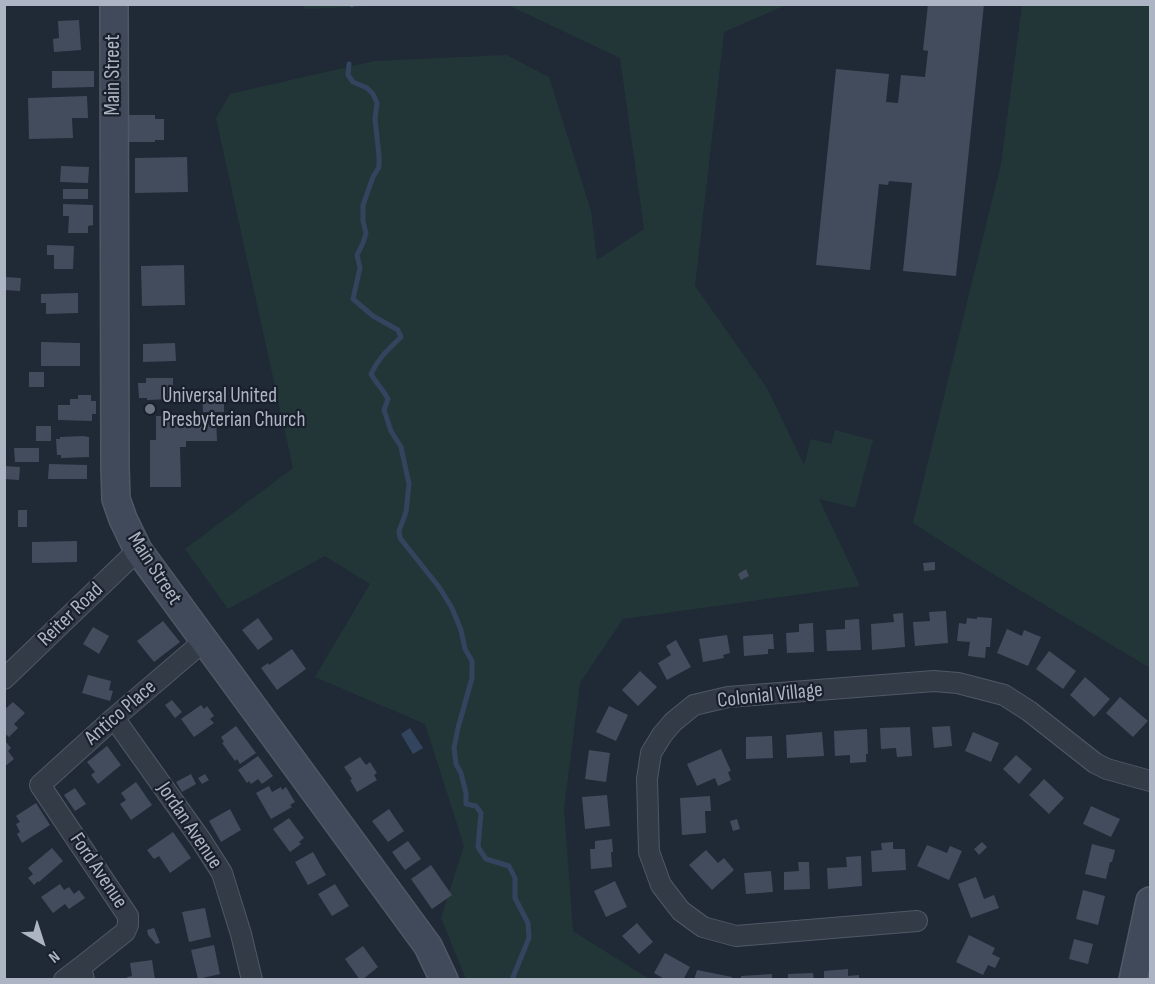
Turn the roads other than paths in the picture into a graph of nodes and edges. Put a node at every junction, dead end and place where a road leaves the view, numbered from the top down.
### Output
1 (114, 4) edge
2 (138, 550) junction
3 (204, 641) junction
4 (4, 679) edge
5 (114, 718) junction
6 (1150, 781) edge
7 (40, 785) joint
8 (1150, 901) edge
9 (917, 921) dead end
10 (83, 973) edge
11 (64, 980) edge
12 (252, 980) edge
13 (444, 980) edge
14 (1133, 980) edge

1 - 2 street, Main Street
2 - 3 street, Main Street
2 - 4 street, Reiter Road
3 - 5 street, Antico Place
3 - 13 street, Main Street
5 - 7 street, Antico Place
5 - 12 street, Jordan Avenue
6 - 9 street, Colonial Village
7 - 10 street, Ford Avenue
8 - 14 street
10 - 11 street, Ford Avenue

